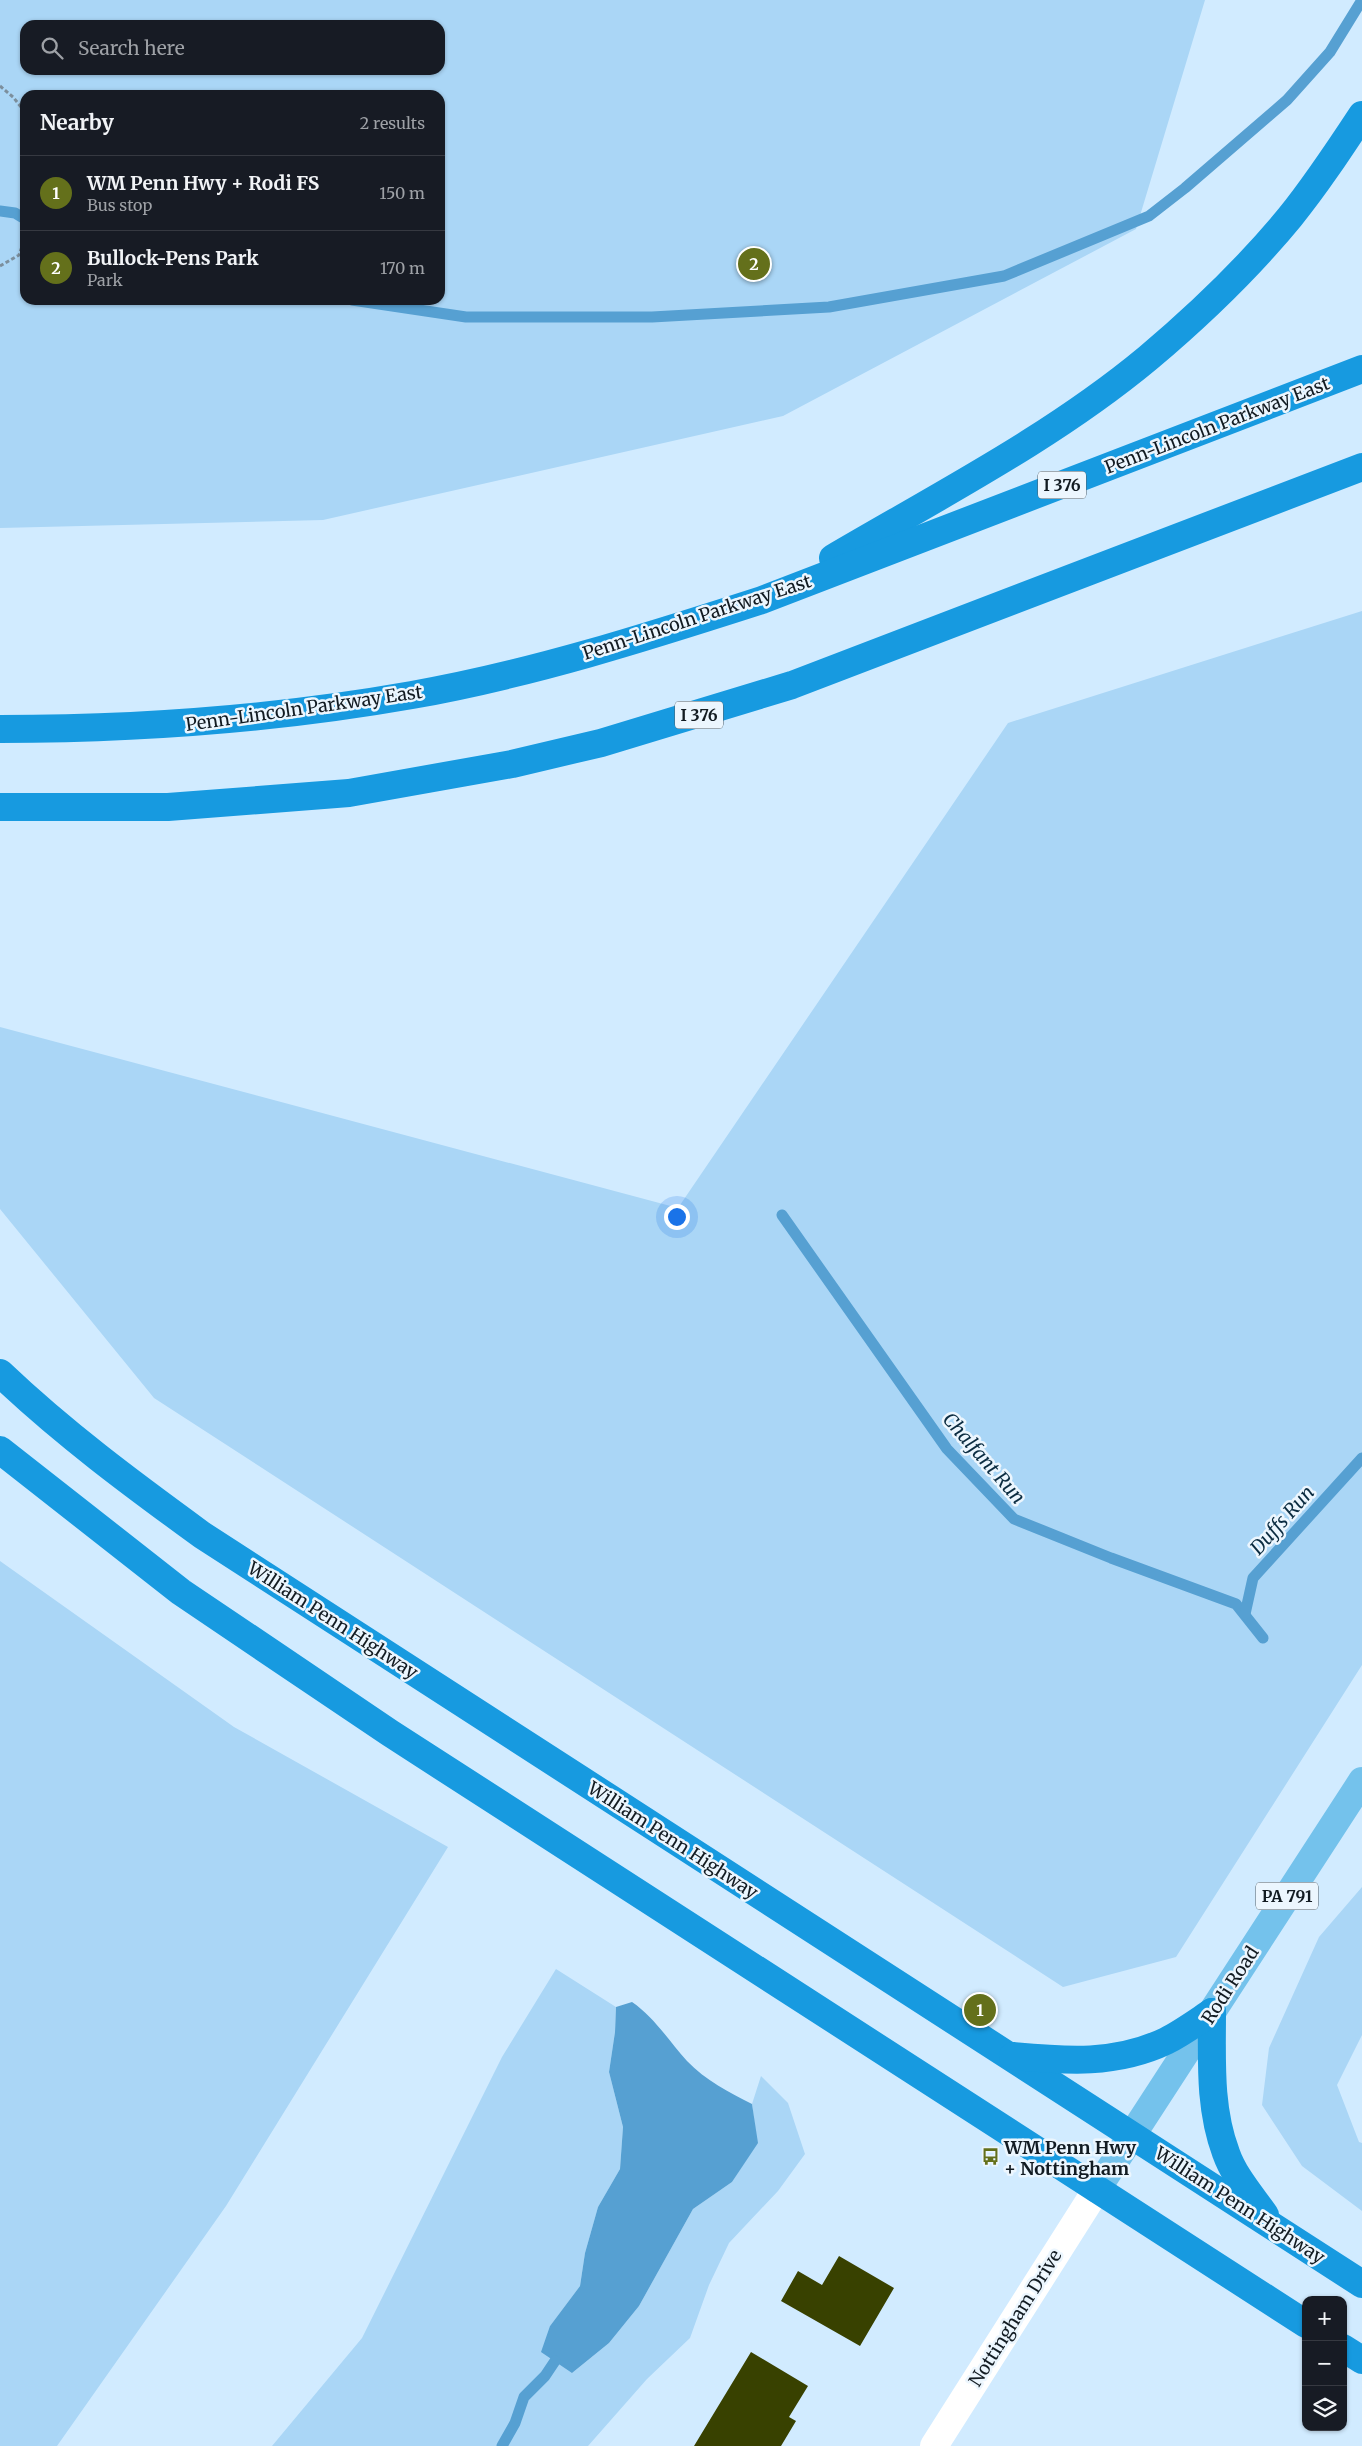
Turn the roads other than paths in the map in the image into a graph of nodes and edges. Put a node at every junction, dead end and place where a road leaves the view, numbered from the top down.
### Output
1 (1362, 115) edge
2 (1362, 370) edge
3 (1362, 467) edge
4 (762, 600) junction
5 (0, 729) edge
6 (0, 806) edge
7 (0, 1373) edge
8 (0, 1450) edge
9 (1362, 1781) edge
10 (1212, 2012) junction
11 (1007, 2055) junction
12 (1132, 2136) junction
13 (1097, 2189) junction
14 (1276, 2228) junction
15 (1362, 2284) edge
16 (1302, 2321) edge
17 (1347, 2351) edge
18 (1362, 2360) edge
19 (934, 2446) edge

1 - 4 highway
2 - 4 highway, Penn-Lincoln Parkway East / I 376
3 - 6 highway, I 376
4 - 5 highway, Penn-Lincoln Parkway East / I 376
7 - 11 highway, William Penn Highway
8 - 13 highway
9 - 10 main road, Rodi Road / PA 791
10 - 11 highway
10 - 12 main road, Rodi Road / PA 791
10 - 14 highway
11 - 12 highway, William Penn Highway
12 - 13 main road, Rodi Road / PA 791
12 - 14 highway, William Penn Highway
13 - 16 highway
13 - 19 street, Nottingham Drive
14 - 15 highway, William Penn Highway
17 - 18 highway

